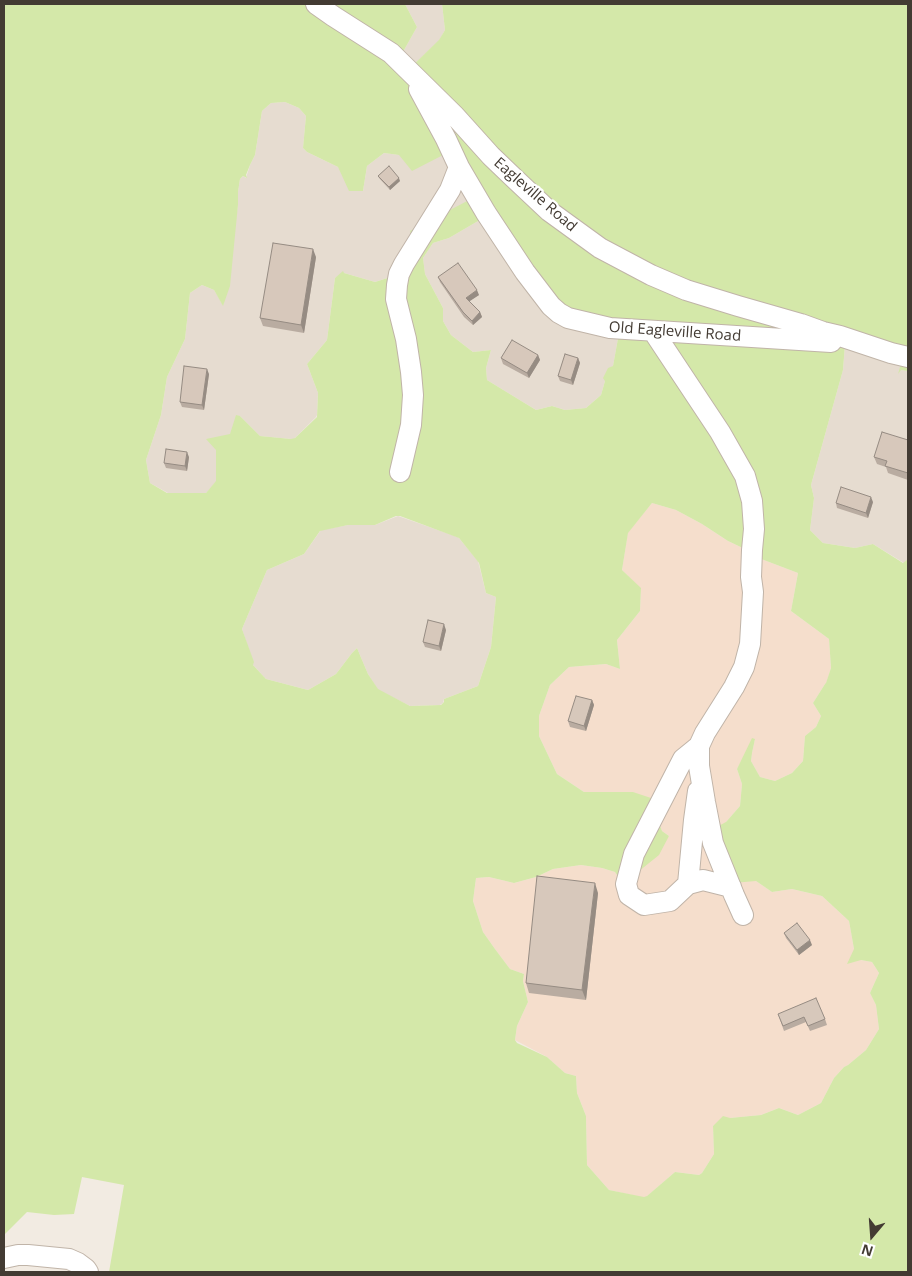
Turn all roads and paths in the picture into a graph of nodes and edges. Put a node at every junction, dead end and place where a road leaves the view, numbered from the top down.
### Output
1 (316, 4) edge
2 (411, 74) junction
3 (459, 167) junction
4 (653, 331) junction
5 (866, 344) junction
6 (908, 357) edge
7 (400, 472) dead end
8 (700, 746) junction
9 (701, 776) junction
10 (688, 884) junction
11 (731, 887) junction
12 (743, 915) dead end
13 (4, 1258) edge
14 (88, 1272) edge

1 - 2 street, Eagleville Road
2 - 3 street, Old Eagleville Road
2 - 5 street, Eagleville Road
3 - 4 street, Old Eagleville Road
3 - 7 street
4 - 5 street, Old Eagleville Road
4 - 8 street
5 - 6 street, Eagleville Road
8 - 9 street
8 - 10 street
9 - 10 street
9 - 11 street
10 - 11 street
11 - 12 street
13 - 14 street

